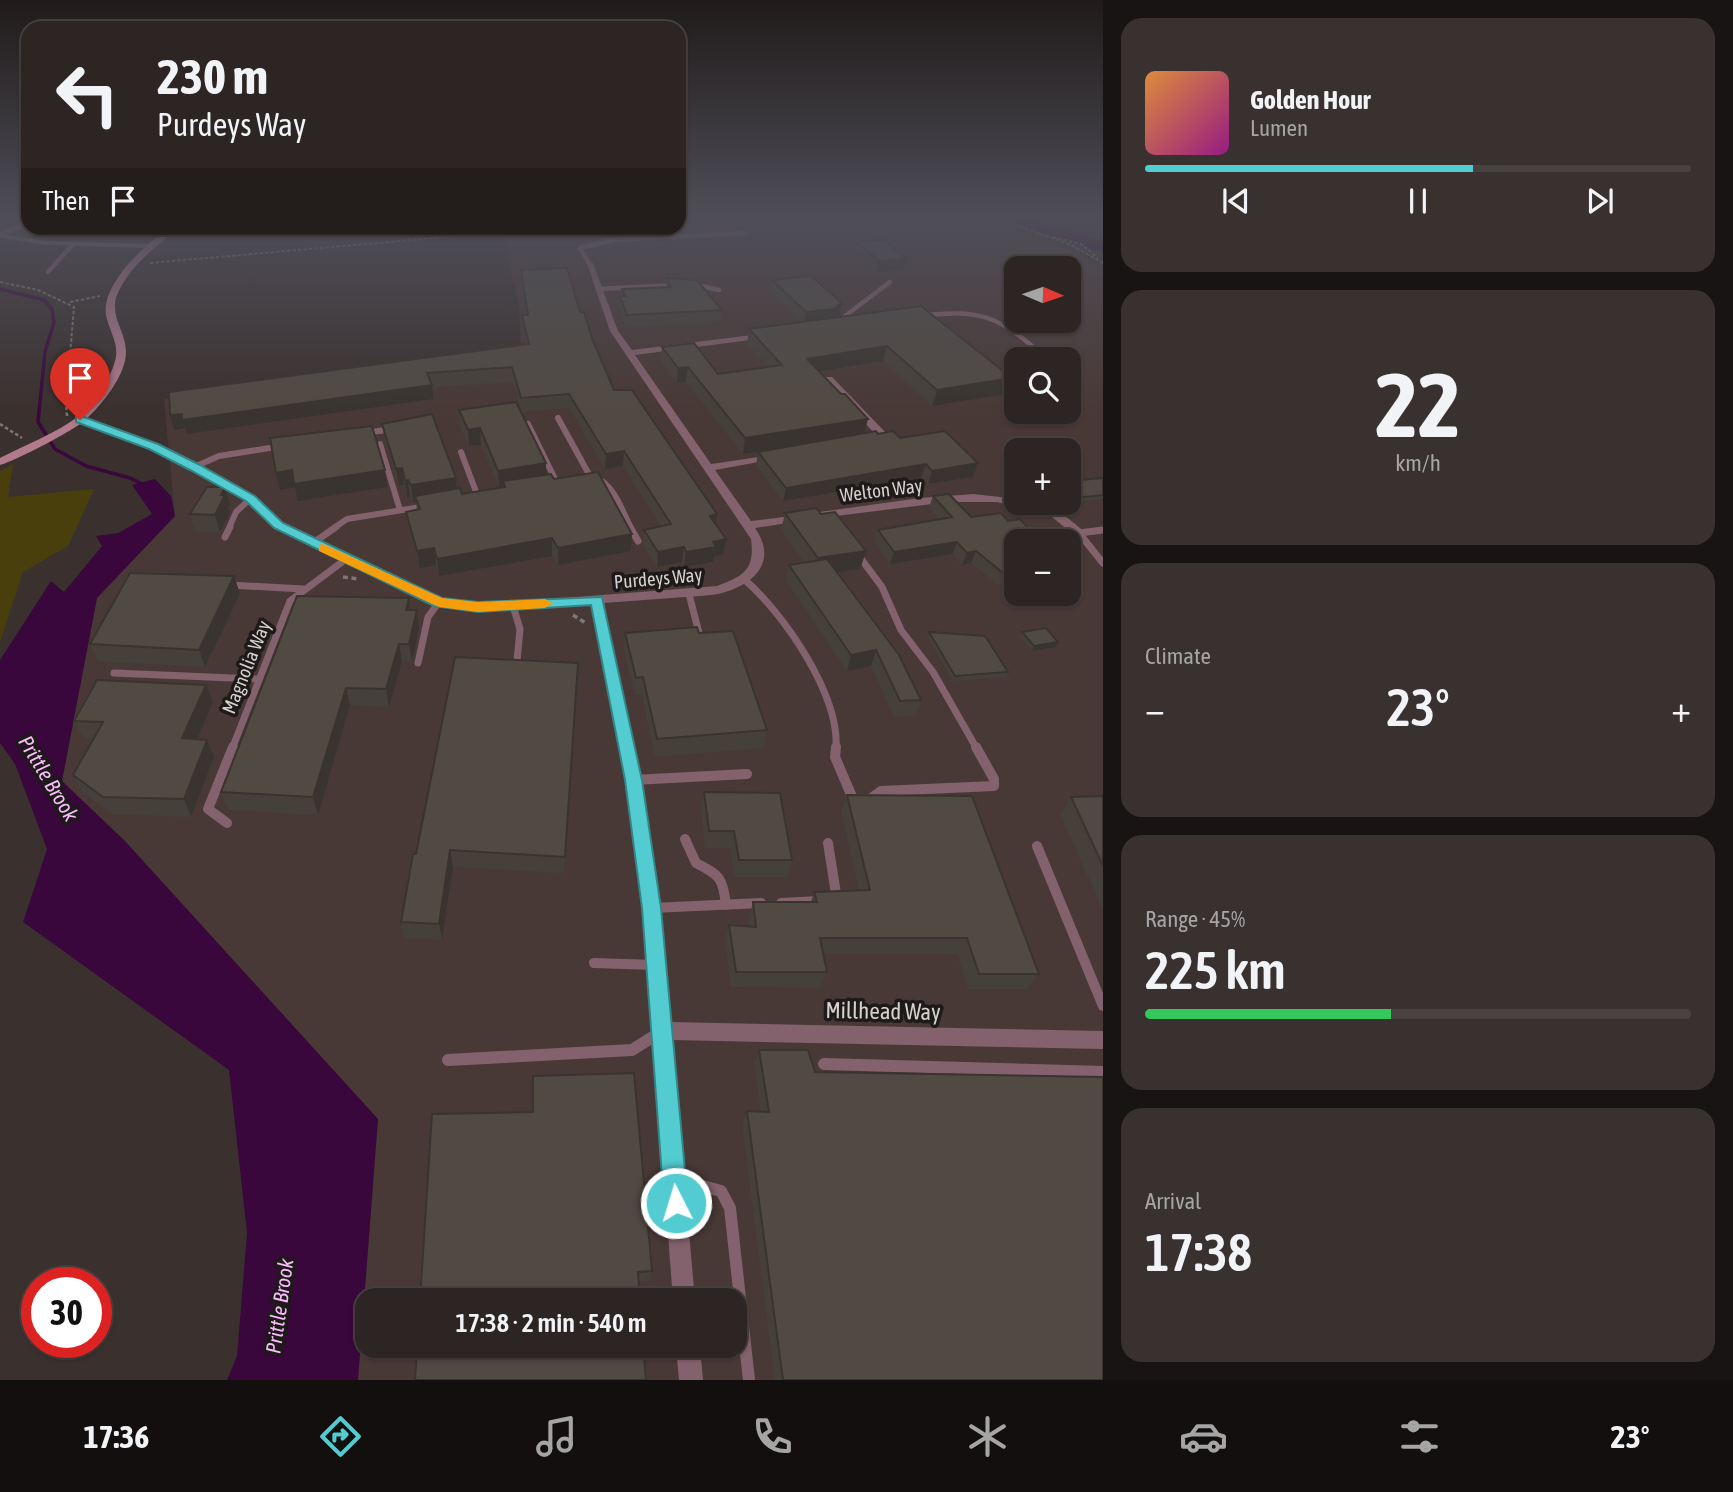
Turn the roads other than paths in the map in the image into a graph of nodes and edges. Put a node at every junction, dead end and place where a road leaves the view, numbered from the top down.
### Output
1 (123, 281) edge
2 (596, 281) edge
3 (890, 282) dead end
4 (599, 289) junction
5 (719, 290) dead end
6 (921, 315) edge
7 (853, 323) edge
8 (832, 326) joint
9 (778, 333) edge
10 (1033, 347) edge
11 (628, 353) junction
12 (829, 379) edge
13 (558, 418) dead end
14 (528, 424) edge
15 (71, 425) junction
16 (396, 428) edge
17 (355, 435) edge
18 (857, 442) edge
19 (380, 444) edge
20 (287, 445) edge
21 (461, 452) dead end
22 (789, 453) edge
23 (0, 462) edge
24 (194, 467) junction
25 (708, 468) junction
26 (591, 478) junction
27 (580, 480) edge
28 (568, 481) edge
29 (556, 483) junction
30 (543, 486) edge
31 (491, 495) edge
32 (478, 497) junction
33 (251, 498) junction
34 (465, 499) edge
35 (1004, 499) edge
36 (439, 504) edge
37 (400, 510) junction
38 (1056, 515) edge
39 (749, 525) junction
40 (1074, 529) edge
41 (1103, 530) edge
42 (1081, 533) edge
43 (1081, 536) edge
44 (225, 537) dead end
45 (638, 541) dead end
46 (313, 543) junction
47 (851, 545) edge
48 (346, 559) junction
49 (1103, 563) edge
50 (745, 580) junction
51 (223, 585) edge
52 (303, 589) junction
53 (689, 594) junction
54 (597, 600) junction
55 (439, 602) junction
56 (513, 606) junction
57 (687, 638) edge
58 (507, 661) edge
59 (517, 661) junction
60 (531, 661) edge
61 (418, 663) dead end
62 (114, 673) dead end
63 (257, 679) junction
64 (747, 774) dead end
65 (634, 780) junction
66 (227, 823) dead end
67 (685, 839) dead end
68 (828, 843) dead end
69 (1037, 846) dead end
70 (726, 905) junction
71 (652, 908) junction
72 (594, 963) dead end
73 (658, 965) junction
74 (1103, 1006) edge
75 (662, 1031) junction
76 (1103, 1040) edge
77 (448, 1060) dead end
78 (824, 1064) dead end
79 (1103, 1073) edge
80 (674, 1178) junction
81 (683, 1288) edge
82 (689, 1358) edge
83 (691, 1380) edge
84 (749, 1380) edge

1 - 15 street
2 - 4 street
3 - 8 lane
4 - 5 lane
4 - 11 street
6 - 10 lane
7 - 8 street
9 - 11 street
11 - 25 street
12 - 18 street
13 - 26 lane
14 - 29 lane
15 - 23 street
15 - 24 street, Purdeys Way
16 - 17 lane
19 - 37 lane
20 - 24 lane
21 - 32 lane
22 - 25 street
24 - 33 street, Purdeys Way
25 - 39 street
26 - 27 lane
26 - 45 lane
28 - 29 lane
29 - 30 lane
31 - 32 lane
32 - 34 lane
33 - 44 lane
33 - 46 street, Purdeys Way
35 - 39 street, Welton Way
36 - 37 lane
37 - 46 lane
38 - 40 street, Welton Way
39 - 50 street
41 - 42 lane
43 - 49 lane
46 - 48 street, Purdeys Way
47 - 50 lane
48 - 52 lane, Magnolia Way
48 - 55 street, Purdeys Way
50 - 53 street, Purdeys Way
51 - 52 lane
52 - 63 lane, Magnolia Way
53 - 54 street, Purdeys Way
53 - 57 lane
54 - 56 street, Purdeys Way
54 - 65 street
55 - 56 street, Purdeys Way
55 - 61 lane
56 - 59 lane
58 - 59 lane
59 - 60 lane
62 - 63 lane
63 - 66 lane, Magnolia Way
64 - 65 lane
65 - 71 street
67 - 70 lane
68 - 70 lane
69 - 74 lane
70 - 71 lane
71 - 73 street
72 - 73 lane
73 - 75 street
75 - 76 street, Millhead Way
75 - 77 lane
75 - 80 street
78 - 79 lane
80 - 81 street
80 - 84 lane
82 - 83 street

